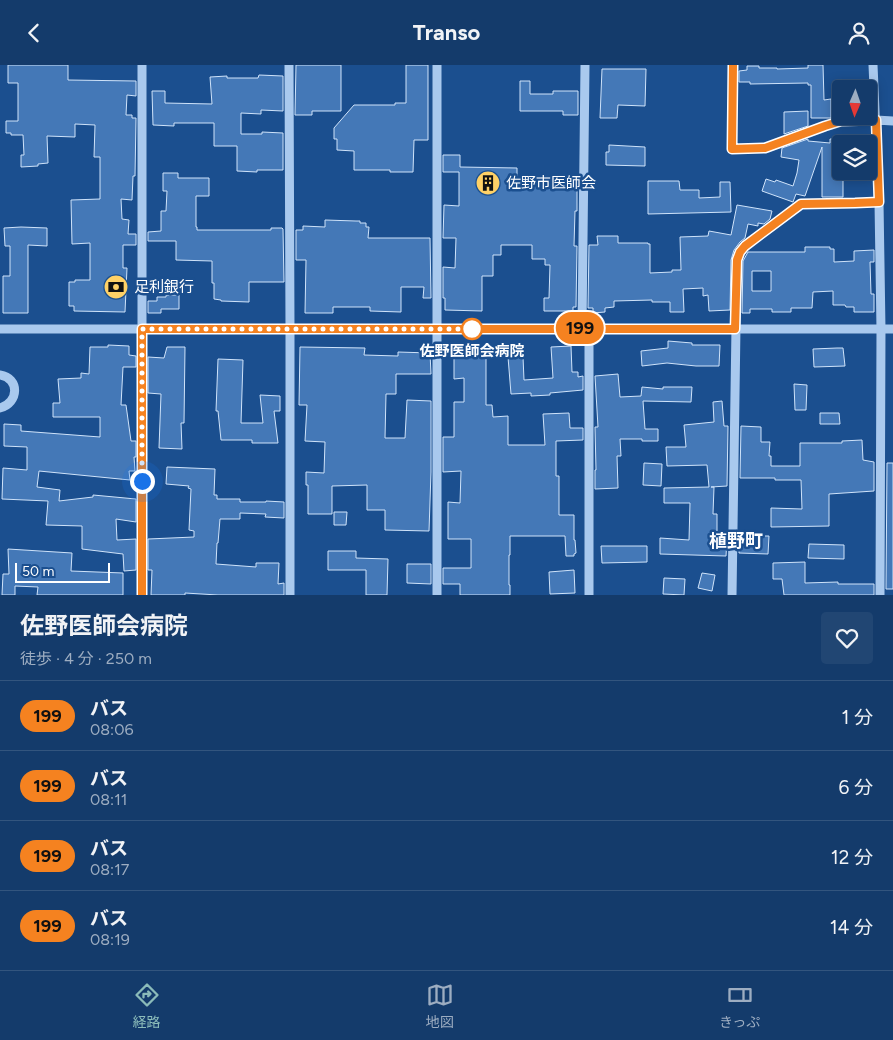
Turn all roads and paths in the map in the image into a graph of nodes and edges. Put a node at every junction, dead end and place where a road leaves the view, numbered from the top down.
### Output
1 (142, 65) edge
2 (289, 65) edge
3 (437, 65) edge
4 (585, 65) edge
5 (733, 65) edge
6 (874, 65) edge
7 (875, 80) edge
8 (878, 120) edge
9 (893, 121) edge
10 (832, 124) edge
11 (876, 125) edge
12 (879, 202) junction
13 (586, 328) junction
14 (0, 329) edge
15 (142, 329) junction
16 (290, 329) junction
17 (436, 329) junction
18 (735, 329) junction
19 (881, 329) junction
20 (893, 329) edge
21 (0, 375) edge
22 (0, 408) edge
23 (142, 595) edge
24 (290, 595) edge
25 (437, 595) edge
26 (589, 595) edge
27 (732, 595) edge
28 (880, 595) edge

1 - 15 street
2 - 16 street
3 - 17 street
4 - 13 street
5 - 10 street
6 - 7 street
8 - 9 street
11 - 12 street
12 - 18 street
12 - 19 street
13 - 17 street
13 - 18 street
13 - 26 street
14 - 15 street
15 - 16 street
15 - 23 street
16 - 17 street
16 - 24 street
17 - 25 street
18 - 19 street
18 - 27 street
19 - 20 street
19 - 28 street
21 - 22 street

